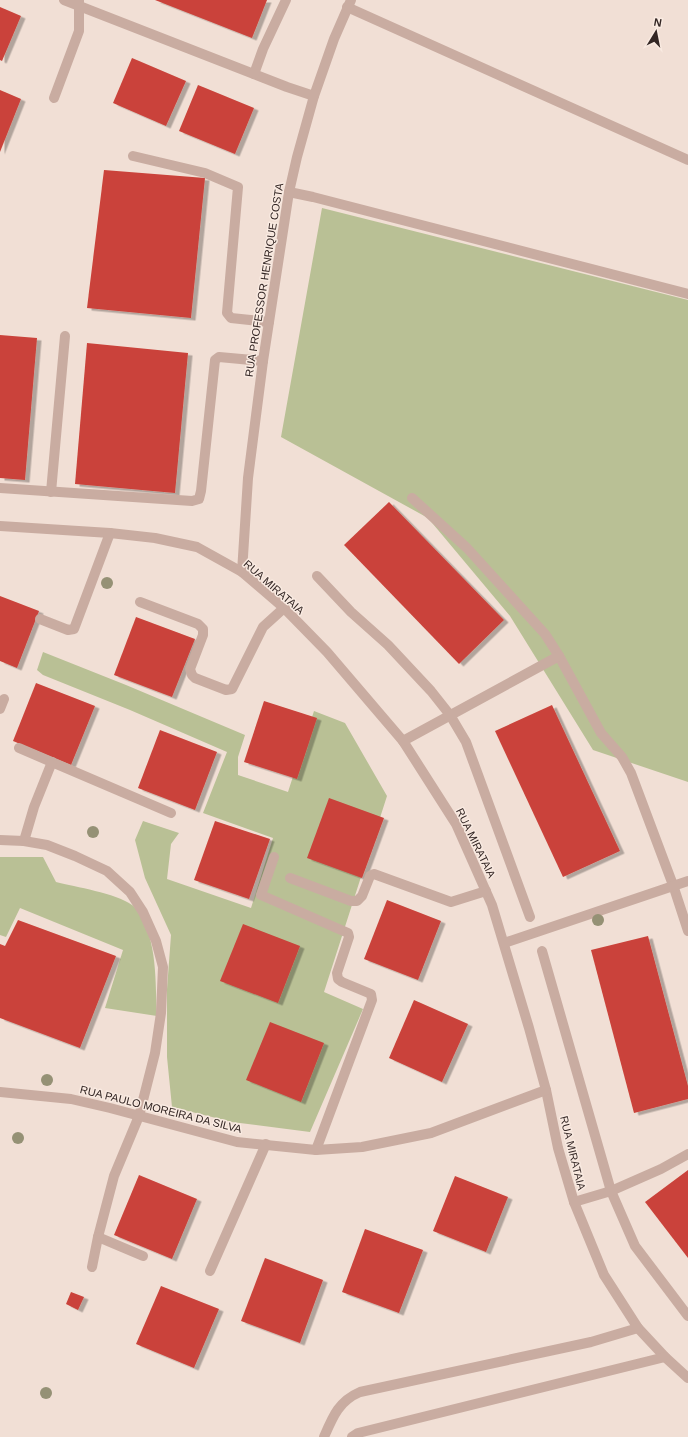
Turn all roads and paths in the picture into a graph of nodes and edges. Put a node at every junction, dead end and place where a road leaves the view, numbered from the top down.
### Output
1 (64, 0) edge
2 (286, 0) edge
3 (79, 3) edge
4 (349, 4) edge
5 (254, 74) junction
6 (314, 96) junction
7 (54, 98) dead end
8 (133, 156) dead end
9 (688, 160) edge
10 (289, 192) junction
11 (688, 294) edge
12 (269, 322) junction
13 (65, 336) dead end
14 (263, 361) junction
15 (0, 488) edge
16 (51, 492) junction
17 (412, 498) dead end
18 (0, 526) edge
19 (110, 533) junction
20 (242, 572) junction
21 (317, 576) dead end
22 (140, 602) dead end
23 (284, 608) junction
24 (40, 619) dead end
25 (559, 656) junction
26 (450, 715) junction
27 (403, 741) junction
28 (19, 748) dead end
29 (52, 762) junction
30 (171, 813) dead end
31 (0, 840) edge
32 (24, 841) junction
33 (274, 857) dead end
34 (290, 878) dead end
35 (688, 881) edge
36 (673, 885) junction
37 (486, 891) junction
38 (530, 917) dead end
39 (688, 931) edge
40 (504, 943) junction
41 (542, 951) dead end
42 (546, 1090) junction
43 (0, 1092) edge
44 (140, 1116) junction
45 (266, 1144) junction
46 (316, 1150) junction
47 (688, 1154) edge
48 (611, 1191) junction
49 (574, 1202) junction
50 (98, 1237) junction
51 (143, 1256) dead end
52 (92, 1267) dead end
53 (210, 1271) dead end
54 (688, 1316) edge
55 (638, 1328) junction
56 (665, 1357) junction
57 (688, 1378) edge
58 (324, 1437) edge
59 (352, 1437) edge

1 - 3 street
2 - 5 street
3 - 5 street
3 - 7 street
4 - 6 street, RUA PROFESSOR HENRIQUE COSTA
4 - 9 street
5 - 6 street
6 - 10 street, RUA PROFESSOR HENRIQUE COSTA
8 - 12 street
10 - 11 street
10 - 12 street, RUA PROFESSOR HENRIQUE COSTA
12 - 14 street, RUA PROFESSOR HENRIQUE COSTA
13 - 16 street
14 - 16 street
14 - 20 street, RUA PROFESSOR HENRIQUE COSTA
15 - 16 street
17 - 25 street
18 - 19 street, RUA MIRATAIA
19 - 20 street, RUA MIRATAIA
19 - 24 street
20 - 23 street, RUA MIRATAIA
21 - 26 street
22 - 23 street
23 - 27 street, RUA MIRATAIA
25 - 26 street
25 - 36 street
26 - 27 street
26 - 38 street
27 - 37 street, RUA MIRATAIA
28 - 29 street
29 - 30 street
29 - 32 street
31 - 32 street
32 - 44 street
33 - 46 street
34 - 37 street
35 - 36 street
36 - 39 street
36 - 40 street
37 - 40 street, RUA MIRATAIA
40 - 42 street, RUA MIRATAIA
41 - 48 street
42 - 46 street, RUA PAULO MOREIRA DA SILVA
42 - 49 street, RUA MIRATAIA
43 - 44 street, RUA PAULO MOREIRA DA SILVA
44 - 45 street, RUA PAULO MOREIRA DA SILVA
44 - 50 street
45 - 46 street, RUA PAULO MOREIRA DA SILVA
45 - 53 street
47 - 48 street
48 - 49 street
48 - 54 street
49 - 55 street, RUA MIRATAIA
50 - 51 street
50 - 52 street
55 - 56 street, RUA MIRATAIA
55 - 58 street
56 - 57 street, RUA MIRATAIA
56 - 59 street

